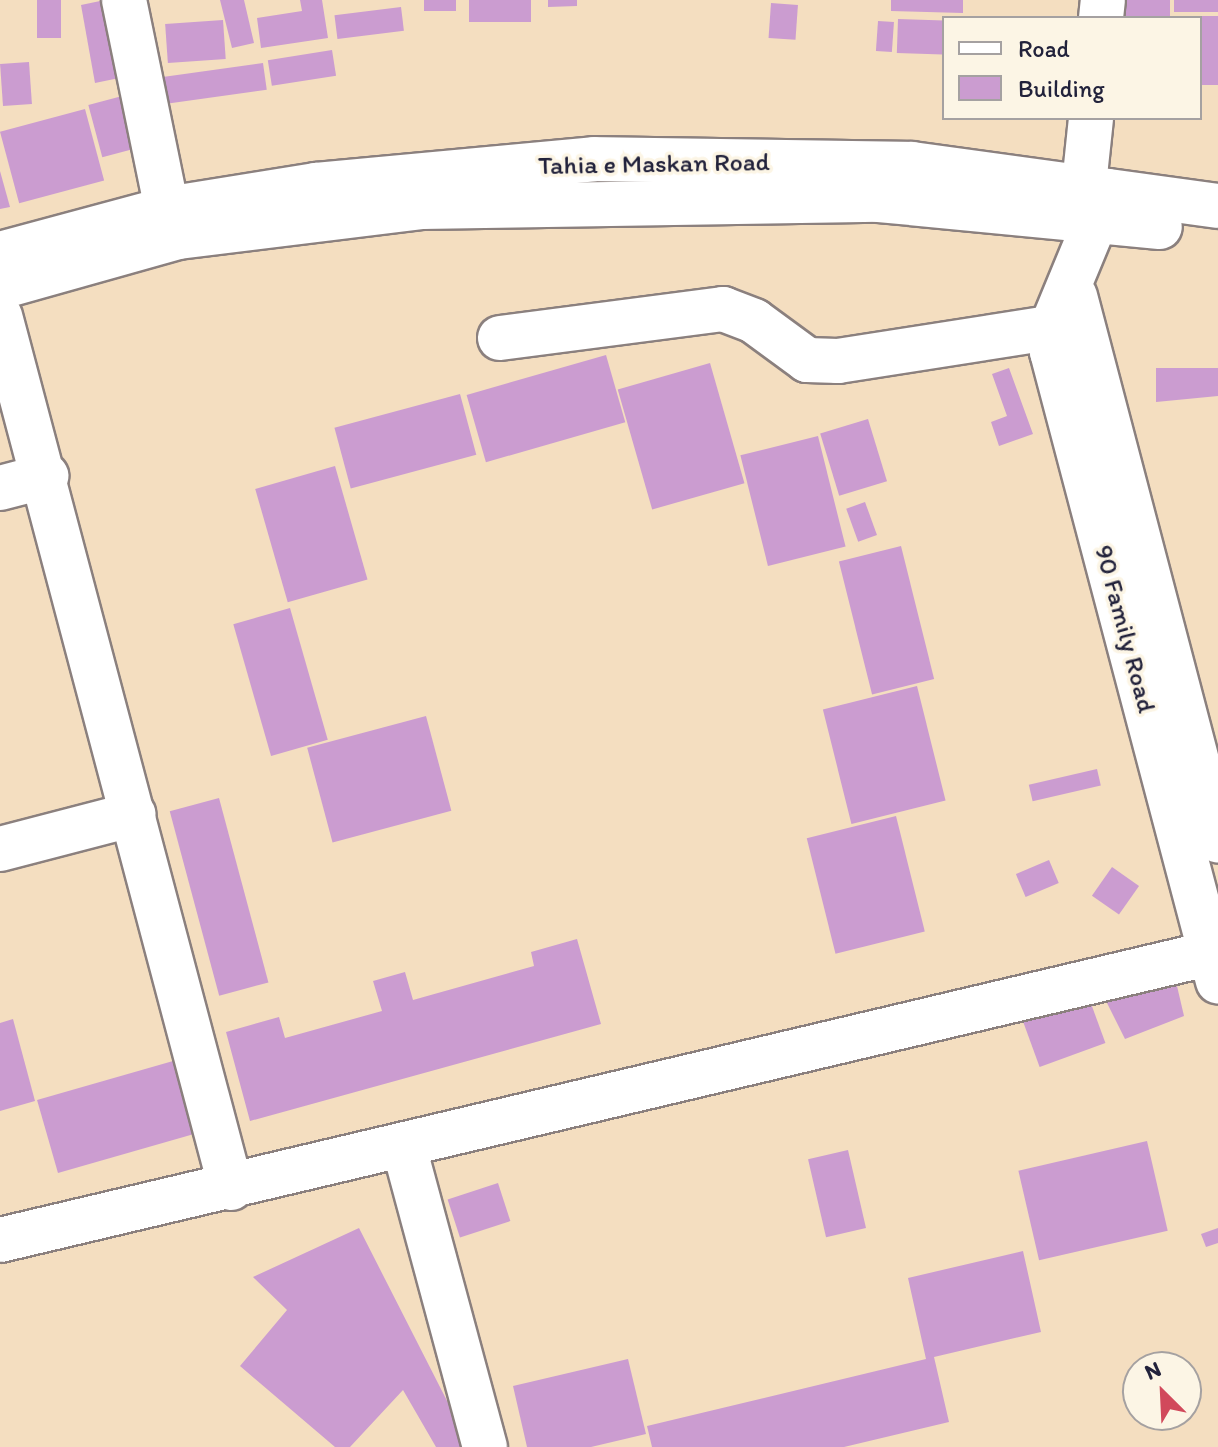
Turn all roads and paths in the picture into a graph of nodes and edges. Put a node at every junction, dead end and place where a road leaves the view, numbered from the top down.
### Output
1 (124, 0) edge
2 (1091, 120) edge
3 (1096, 199) junction
4 (1218, 206) edge
5 (167, 209) junction
6 (1218, 235) edge
7 (0, 254) edge
8 (0, 287) edge
9 (0, 316) edge
10 (1066, 325) junction
11 (500, 338) dead end
12 (46, 476) junction
13 (0, 488) edge
14 (134, 814) junction
15 (1218, 841) edge
16 (0, 849) edge
17 (1208, 904) edge
18 (1214, 967) edge
19 (404, 1147) junction
20 (231, 1188) junction
21 (0, 1240) edge
22 (485, 1447) edge

1 - 5 street
2 - 3 street, 90 Family Road
3 - 4 street, Tahia e Maskan Road
3 - 5 street, Tahia e Maskan Road
3 - 6 street, Tahia e Maskan Road
3 - 8 street, Tahia e Maskan Road
3 - 10 street, 90 Family Road
5 - 7 street, Tahia e Maskan Road
9 - 12 street
10 - 11 street
10 - 15 street, 90 Family Road
10 - 17 street, 90 Family Road
12 - 13 street
12 - 14 street
14 - 16 street
14 - 20 street
17 - 18 street, 90 Family Road
18 - 19 street
19 - 20 street
19 - 22 street
20 - 21 street

